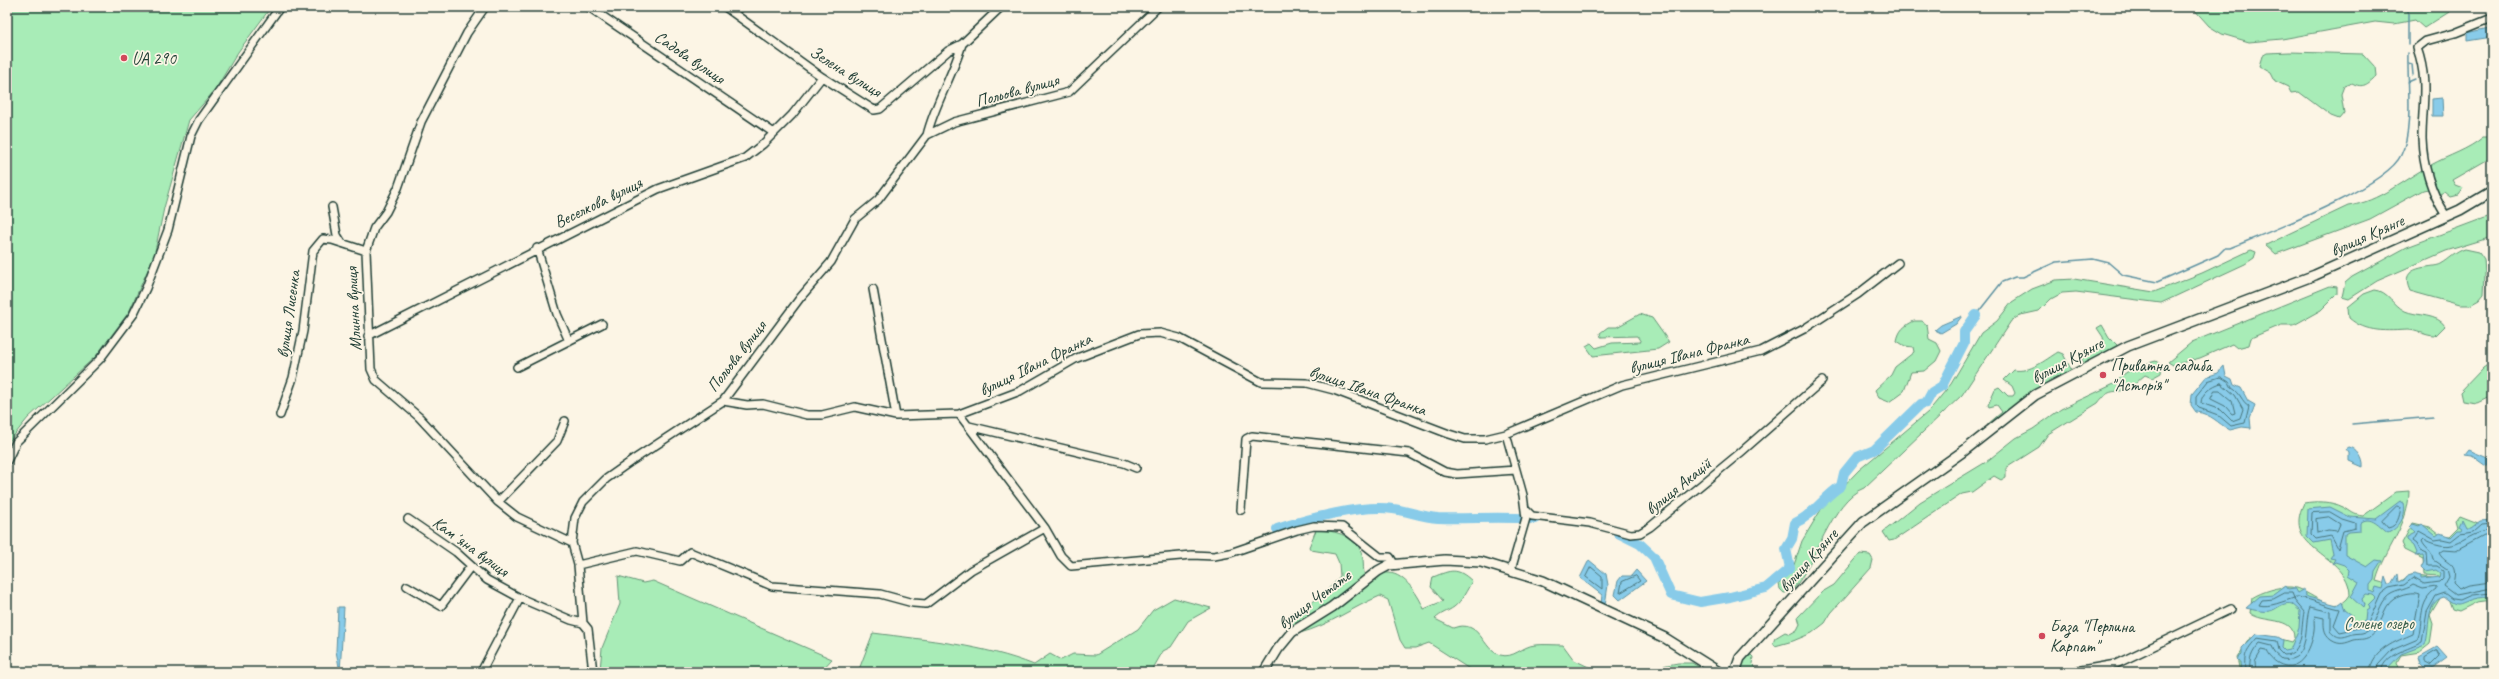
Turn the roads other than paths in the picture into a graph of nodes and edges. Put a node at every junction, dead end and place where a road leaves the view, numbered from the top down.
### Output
1 (280, 7) edge
2 (485, 7) edge
3 (589, 7) edge
4 (725, 7) edge
5 (741, 7) edge
6 (1001, 7) edge
7 (1158, 7) edge
8 (732, 12) junction
9 (2492, 18) edge
10 (962, 44) junction
11 (822, 77) junction
12 (774, 133) junction
13 (927, 134) junction
14 (2492, 191) edge
15 (332, 207) dead end
16 (2446, 216) junction
17 (342, 244) junction
18 (537, 248) junction
19 (366, 251) junction
20 (1898, 263) dead end
21 (873, 289) dead end
22 (602, 324) dead end
23 (368, 336) junction
24 (569, 341) junction
25 (517, 367) dead end
26 (1822, 381) dead end
27 (724, 401) junction
28 (959, 414) junction
29 (280, 415) dead end
30 (896, 416) junction
31 (565, 421) dead end
32 (969, 426) junction
33 (1506, 434) junction
34 (7, 462) edge
35 (1136, 468) dead end
36 (1516, 470) junction
37 (498, 502) junction
38 (1241, 510) dead end
39 (1526, 510) junction
40 (408, 519) dead end
41 (1046, 528) junction
42 (572, 543) junction
43 (578, 565) junction
44 (1395, 565) junction
45 (471, 566) junction
46 (1511, 570) junction
47 (407, 586) dead end
48 (520, 598) junction
49 (2231, 609) dead end
50 (583, 623) junction
51 (480, 672) edge
52 (593, 672) edge
53 (1264, 672) edge
54 (1719, 672) edge
55 (1735, 672) edge
56 (2070, 672) edge

1 - 34 street
2 - 19 street, Млинна вулиця
3 - 12 street, Садова вулиця
4 - 8 street, Зелена вулиця
5 - 8 street
6 - 10 street, Зелена вулиця
7 - 13 street, Польова вулиця
8 - 11 street, Зелена вулиця
9 - 16 street
10 - 11 street, Зелена вулиця
10 - 13 street, Польова вулиця
11 - 12 street, Веселкова вулиця
12 - 18 street, Веселкова вулиця
13 - 27 street, Польова вулиця
14 - 16 street, вулиця Крянге
15 - 17 street
16 - 55 street, вулиця Крянге
17 - 19 street, вулиця Лисенка
17 - 29 street, вулиця Лисенка
18 - 23 street, Веселкова вулиця
18 - 24 street
19 - 23 street, Млинна вулиця
20 - 33 street, вулиця Івана Франка
21 - 30 street
22 - 24 street
23 - 37 street, Млинна вулиця
24 - 25 street
26 - 39 street, вулиця Акацій
27 - 30 street, вулиця Івана Франка
27 - 42 street, Польова вулиця
28 - 30 street, вулиця Івана Франка
28 - 32 street
28 - 33 street, вулиця Івана Франка
31 - 37 street
32 - 35 street
32 - 41 street
33 - 36 street
36 - 38 street
36 - 39 street
37 - 42 street, Млинна вулиця
39 - 46 street
40 - 45 street, Камʼяна вулиця
41 - 43 street
41 - 44 street
42 - 43 street, Польова вулиця
43 - 50 street, Польова вулиця
44 - 46 street
44 - 53 street, вулиця Четатє
45 - 47 street
45 - 48 street, Камʼяна вулиця
46 - 54 street
48 - 50 street, Камʼяна вулиця
48 - 51 street
49 - 56 street
50 - 52 street, Польова вулиця

